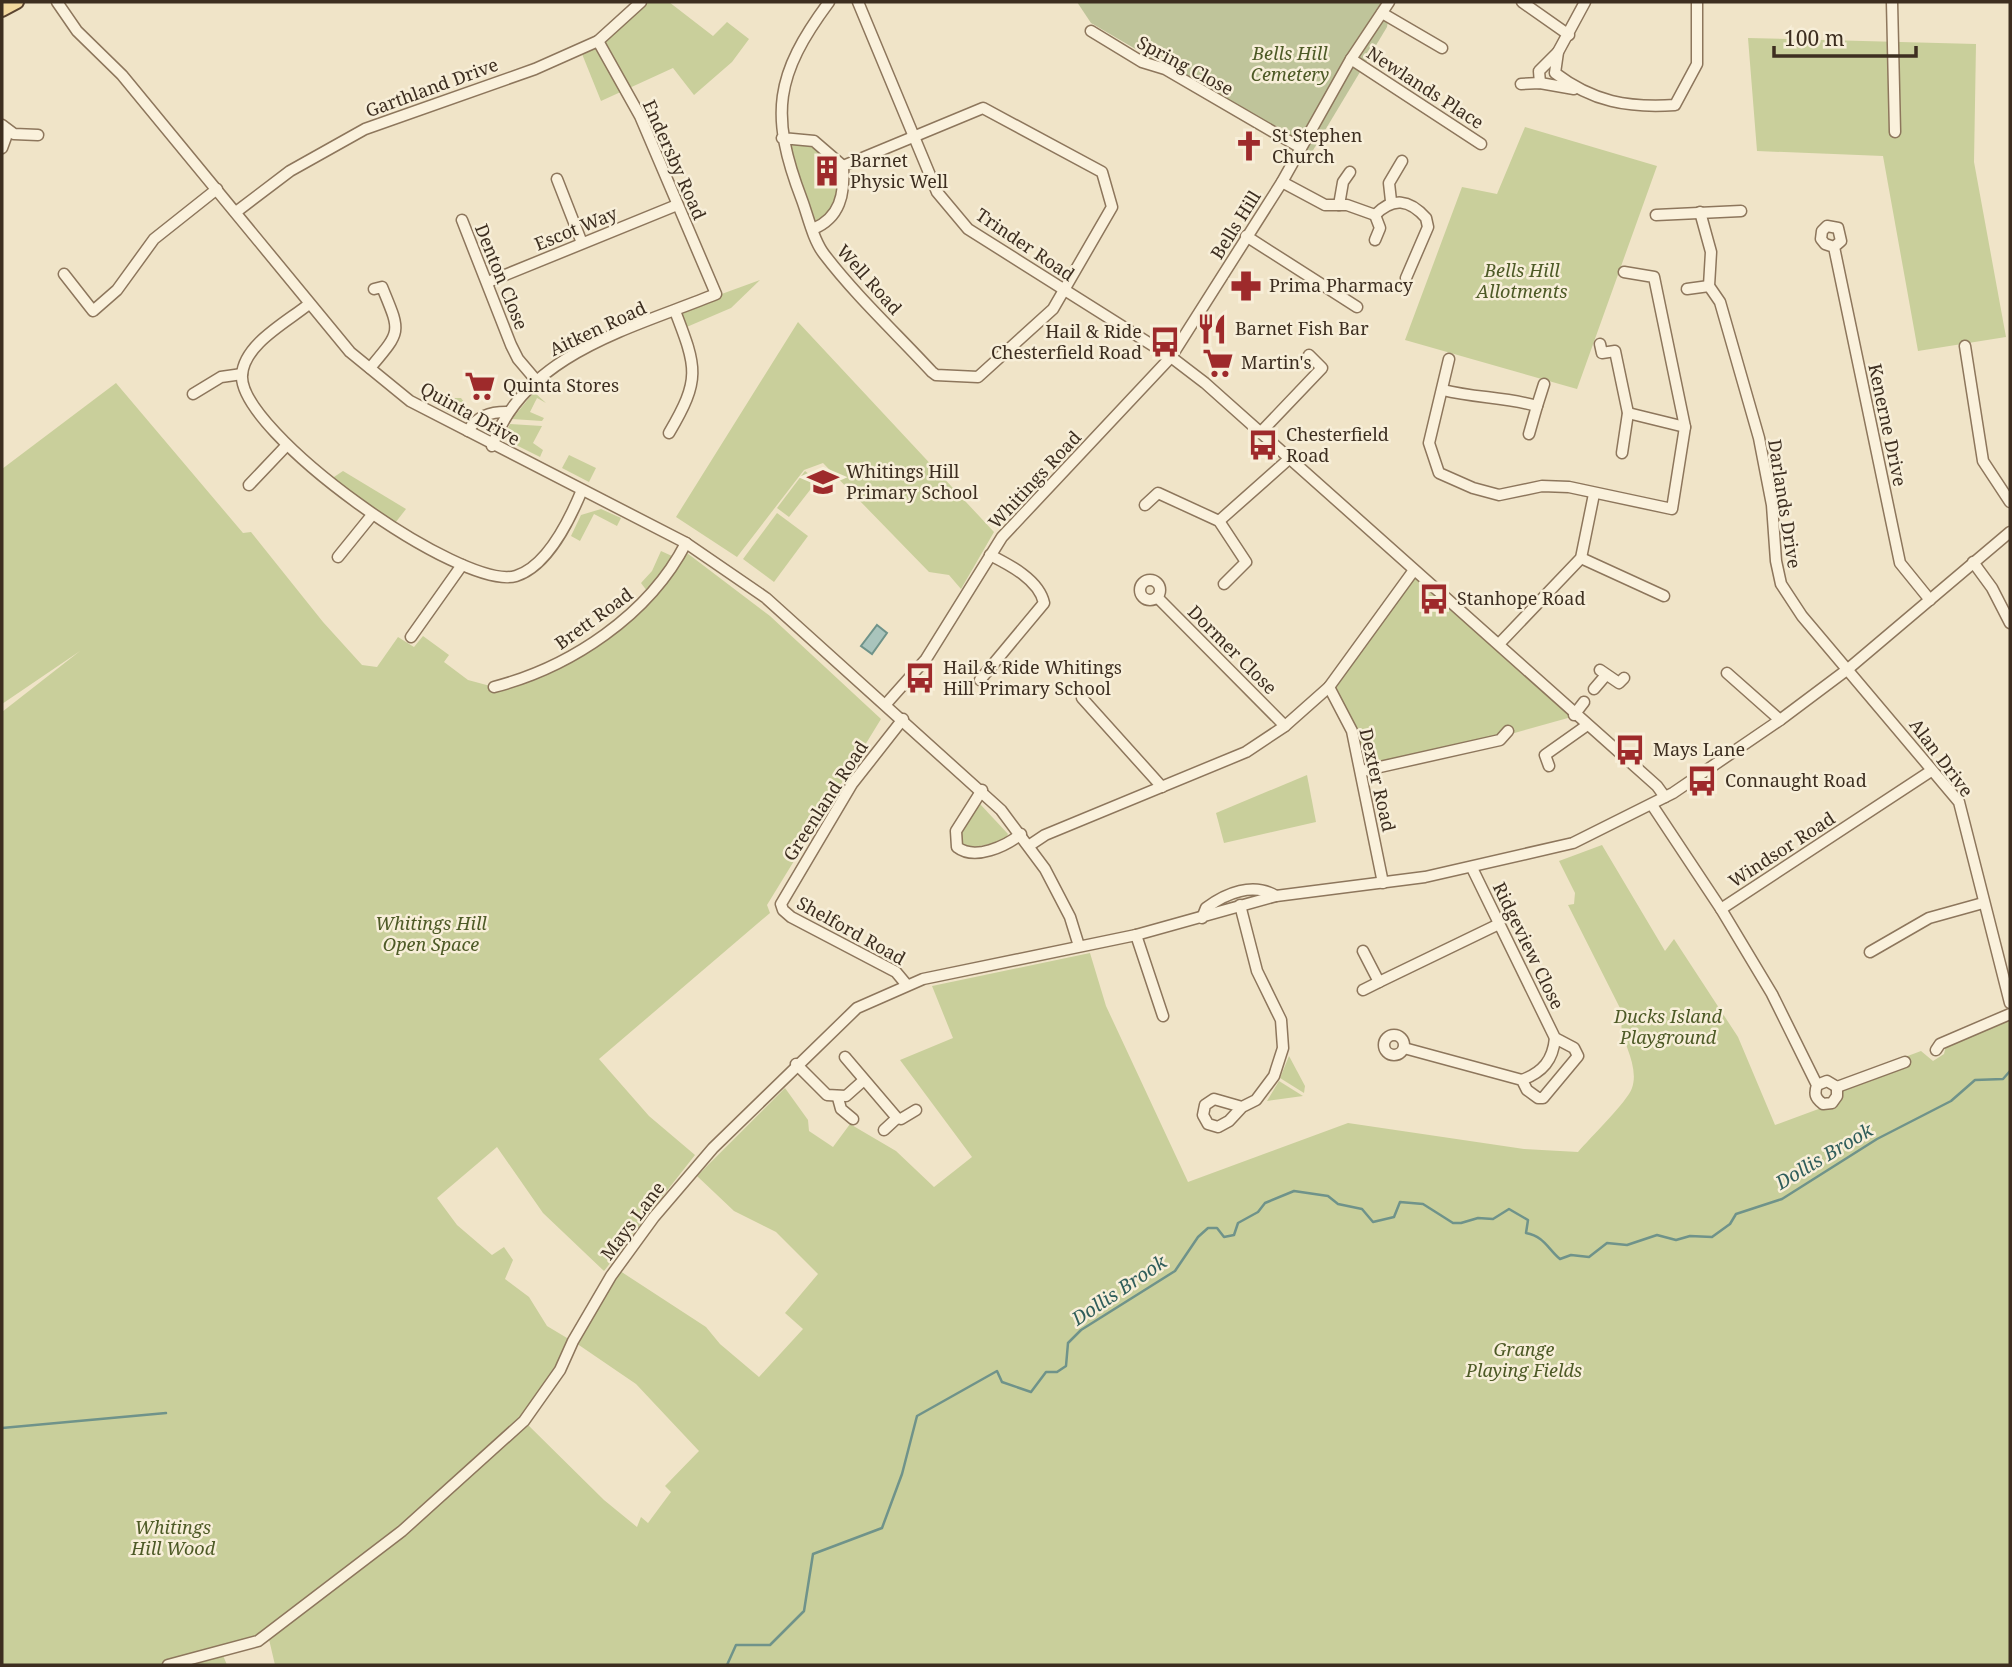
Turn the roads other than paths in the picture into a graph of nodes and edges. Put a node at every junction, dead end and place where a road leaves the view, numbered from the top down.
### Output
1 (16, 2) edge
2 (57, 2) edge
3 (641, 2) edge
4 (829, 2) edge
5 (858, 2) edge
6 (1390, 2) edge
7 (1522, 2) edge
8 (1585, 2) edge
9 (1697, 2) edge
10 (1892, 2) edge
11 (2, 10) edge
12 (1382, 13) junction
13 (1091, 31) dead end
14 (1569, 35) junction
15 (598, 41) junction
16 (1442, 48) dead end
17 (1558, 52) junction
18 (1352, 59) junction
19 (1521, 83) dead end
20 (1540, 83) junction
21 (1578, 90) junction
22 (2, 126) edge
23 (1895, 132) dead end
24 (38, 135) dead end
25 (914, 137) junction
26 (782, 138) junction
27 (1481, 144) dead end
28 (2, 148) edge
29 (1301, 148) junction
30 (1402, 161) dead end
31 (842, 166) junction
32 (1350, 172) dead end
33 (557, 178) dead end
34 (1282, 182) junction
35 (217, 189) junction
36 (1391, 201) junction
37 (677, 205) junction
38 (1339, 205) junction
39 (1741, 211) dead end
40 (236, 212) junction
41 (1700, 212) junction
42 (1375, 215) junction
43 (1656, 215) dead end
44 (461, 220) dead end
45 (813, 229) junction
46 (1246, 236) junction
47 (1375, 240) dead end
48 (582, 243) junction
49 (1834, 247) dead end
50 (1624, 272) dead end
51 (64, 274) dead end
52 (1406, 278) dead end
53 (488, 282) junction
54 (1709, 286) junction
55 (374, 289) dead end
56 (1687, 289) dead end
57 (1066, 292) junction
58 (716, 294) joint
59 (309, 304) junction
60 (1357, 307) dead end
61 (675, 311) junction
62 (1600, 344) dead end
63 (1965, 346) dead end
64 (1309, 355) dead end
65 (1171, 357) junction
66 (1449, 359) dead end
67 (370, 368) junction
68 (242, 374) junction
69 (535, 379) junction
70 (1544, 384) dead end
71 (1443, 390) junction
72 (193, 394) dead end
73 (1537, 406) junction
74 (506, 412) junction
75 (1629, 412) junction
76 (1685, 427) junction
77 (468, 431) junction
78 (1262, 431) junction
79 (669, 433) dead end
80 (1529, 434) dead end
81 (287, 445) junction
82 (492, 446) junction
83 (1622, 453) dead end
84 (1290, 458) junction
85 (249, 485) dead end
86 (582, 490) junction
87 (1594, 494) junction
88 (2010, 502) edge
89 (1145, 505) dead end
90 (372, 515) junction
91 (1219, 522) junction
92 (2010, 532) edge
93 (686, 543) junction
94 (990, 555) junction
95 (338, 557) dead end
96 (1581, 558) junction
97 (1973, 562) junction
98 (462, 565) junction
99 (1414, 570) junction
100 (1224, 584) dead end
101 (1664, 596) dead end
102 (1157, 597) dead end
103 (1930, 600) junction
104 (2010, 623) edge
105 (411, 637) dead end
106 (1499, 644) junction
107 (1848, 669) junction
108 (1727, 673) dead end
109 (1624, 678) dead end
110 (980, 680) dead end
111 (494, 687) dead end
112 (1329, 687) junction
113 (1594, 689) dead end
114 (1082, 698) dead end
115 (1584, 702) dead end
116 (887, 704) junction
117 (1574, 715) junction
118 (903, 719) junction
119 (1780, 720) junction
120 (1285, 726) junction
121 (1586, 726) junction
122 (1508, 731) dead end
123 (1549, 766) dead end
124 (1362, 771) junction
125 (1931, 771) junction
126 (1162, 787) junction
127 (982, 790) junction
128 (1665, 797) junction
129 (1652, 804) junction
130 (1021, 834) junction
131 (1030, 845) junction
132 (1472, 868) junction
133 (1383, 883) junction
134 (1276, 897) junction
135 (1983, 903) junction
136 (781, 904) joint
137 (1240, 905) junction
138 (1721, 909) junction
139 (1202, 918) junction
140 (1499, 924) junction
141 (1136, 935) junction
142 (1079, 946) junction
143 (1363, 951) dead end
144 (1870, 951) dead end
145 (1379, 982) junction
146 (906, 984) junction
147 (1363, 990) dead end
148 (2010, 1003) edge
149 (2010, 1013) edge
150 (1163, 1016) dead end
151 (1555, 1038) junction
152 (1404, 1048) dead end
153 (1936, 1050) dead end
154 (845, 1057) dead end
155 (1905, 1062) dead end
156 (796, 1064) junction
157 (864, 1080) junction
158 (1522, 1080) junction
159 (1817, 1085) junction
160 (1837, 1087) junction
161 (838, 1098) junction
162 (1242, 1107) dead end
163 (916, 1110) dead end
164 (897, 1118) junction
165 (853, 1119) dead end
166 (884, 1130) dead end
167 (168, 1665) edge

1 - 11 main road
2 - 35 street, Quinta Drive
3 - 15 street, Garthland Drive
4 - 26 street, Well Road
5 - 25 street, Trinder Road
6 - 12 street, Bells Hill
7 - 14 street
8 - 14 street
9 - 21 street
10 - 23 street
12 - 16 street
12 - 18 street, Bells Hill
13 - 29 street, Spring Close
14 - 17 street
15 - 37 street, Endersby Road
15 - 40 street, Garthland Drive
17 - 20 street
17 - 21 street
18 - 27 street, Newlands Place
18 - 29 street, Bells Hill
19 - 20 street
20 - 21 street
22 - 24 street
22 - 28 street
25 - 31 street
25 - 57 street, Trinder Road
25 - 57 street, Well Road
26 - 31 street
26 - 45 street, Well Road
29 - 34 street, Bells Hill
30 - 36 street
31 - 45 street
32 - 38 street
33 - 48 street
34 - 38 street
34 - 46 street, Bells Hill
35 - 40 street, Quinta Drive
35 - 51 street
36 - 42 street
36 - 52 street
37 - 48 street, Escot Way
37 - 58 street, Endersby Road
38 - 42 street
39 - 41 street
40 - 59 street, Quinta Drive
41 - 43 street
41 - 54 street
42 - 47 street
44 - 53 street, Denton Close
45 - 57 street, Well Road
46 - 60 street
46 - 65 street, Bells Hill
48 - 53 street, Escot Way
49 - 103 street, Kenerne Drive
50 - 76 street
53 - 69 street, Denton Close
54 - 56 street
54 - 107 street, Darlands Drive
55 - 67 street
57 - 65 street, Trinder Road
58 - 61 street, Aitken Road
59 - 67 street, Quinta Drive
59 - 68 street
61 - 69 street, Aitken Road
61 - 79 street
62 - 75 street
63 - 88 street
64 - 78 street
65 - 78 street
65 - 94 street, Whitings Road
66 - 71 street
67 - 77 street, Quinta Drive
68 - 72 street
68 - 81 street
69 - 74 street, Aitken Road
70 - 73 street
71 - 73 street
71 - 87 street
73 - 80 street
74 - 77 street
74 - 82 street, Aitken Road
75 - 76 street
75 - 83 street
76 - 87 street
77 - 82 street, Quinta Drive
78 - 84 street
81 - 85 street
81 - 90 street
82 - 86 street, Quinta Drive
84 - 91 street
84 - 99 street
86 - 93 street, Quinta Drive
86 - 98 street
87 - 96 street
89 - 91 street
90 - 95 street
90 - 98 street
91 - 100 street
92 - 97 street, Mays Lane
93 - 111 street, Brett Road
93 - 116 street, Quinta Drive
94 - 110 street
94 - 116 street, Whitings Road
96 - 101 street
96 - 106 street
97 - 103 street, Mays Lane
97 - 104 street
98 - 105 street
99 - 106 street
99 - 112 street
102 - 120 street, Dormer Close
103 - 107 street, Mays Lane
106 - 117 street
107 - 119 street, Mays Lane
107 - 125 street, Alan Drive
108 - 119 street
109 - 113 street
112 - 120 street
112 - 124 street, Dexter Road
114 - 126 street
115 - 117 street
116 - 118 street, Quinta Drive
117 - 121 street
118 - 127 street, Quinta Drive
118 - 136 street, Greenland Road
119 - 128 street, Mays Lane
120 - 126 street
121 - 123 street
121 - 128 street
122 - 124 street
124 - 133 street, Dexter Road
125 - 135 street, Alan Drive
125 - 138 street, Windsor Road
126 - 131 street
127 - 130 street, Quinta Drive
127 - 130 street
128 - 129 street, Mays Lane
129 - 132 street, Mays Lane
129 - 138 street
130 - 131 street, Quinta Drive
131 - 142 street, Quinta Drive
132 - 133 street, Mays Lane
132 - 140 street, Ridgeview Close
133 - 134 street, Mays Lane
134 - 137 street, Mays Lane
134 - 139 street, Mays Lane
135 - 144 street
135 - 148 street, Alan Drive
136 - 146 street, Shelford Road
137 - 139 street, Mays Lane
137 - 162 street
138 - 159 street
139 - 141 street, Mays Lane
140 - 145 street
140 - 151 street, Ridgeview Close
141 - 142 street, Mays Lane
141 - 150 street
142 - 146 street, Mays Lane
143 - 145 street
145 - 147 street
146 - 156 street, Mays Lane
149 - 153 street
151 - 158 street, Ridgeview Close
151 - 158 street, Ridgeview Close
152 - 158 street, Ridgeview Close
154 - 157 street
155 - 160 street
156 - 161 street
156 - 167 street, Mays Lane
157 - 161 street
157 - 164 street
159 - 160 street
159 - 160 street
161 - 165 street
163 - 164 street
164 - 166 street

